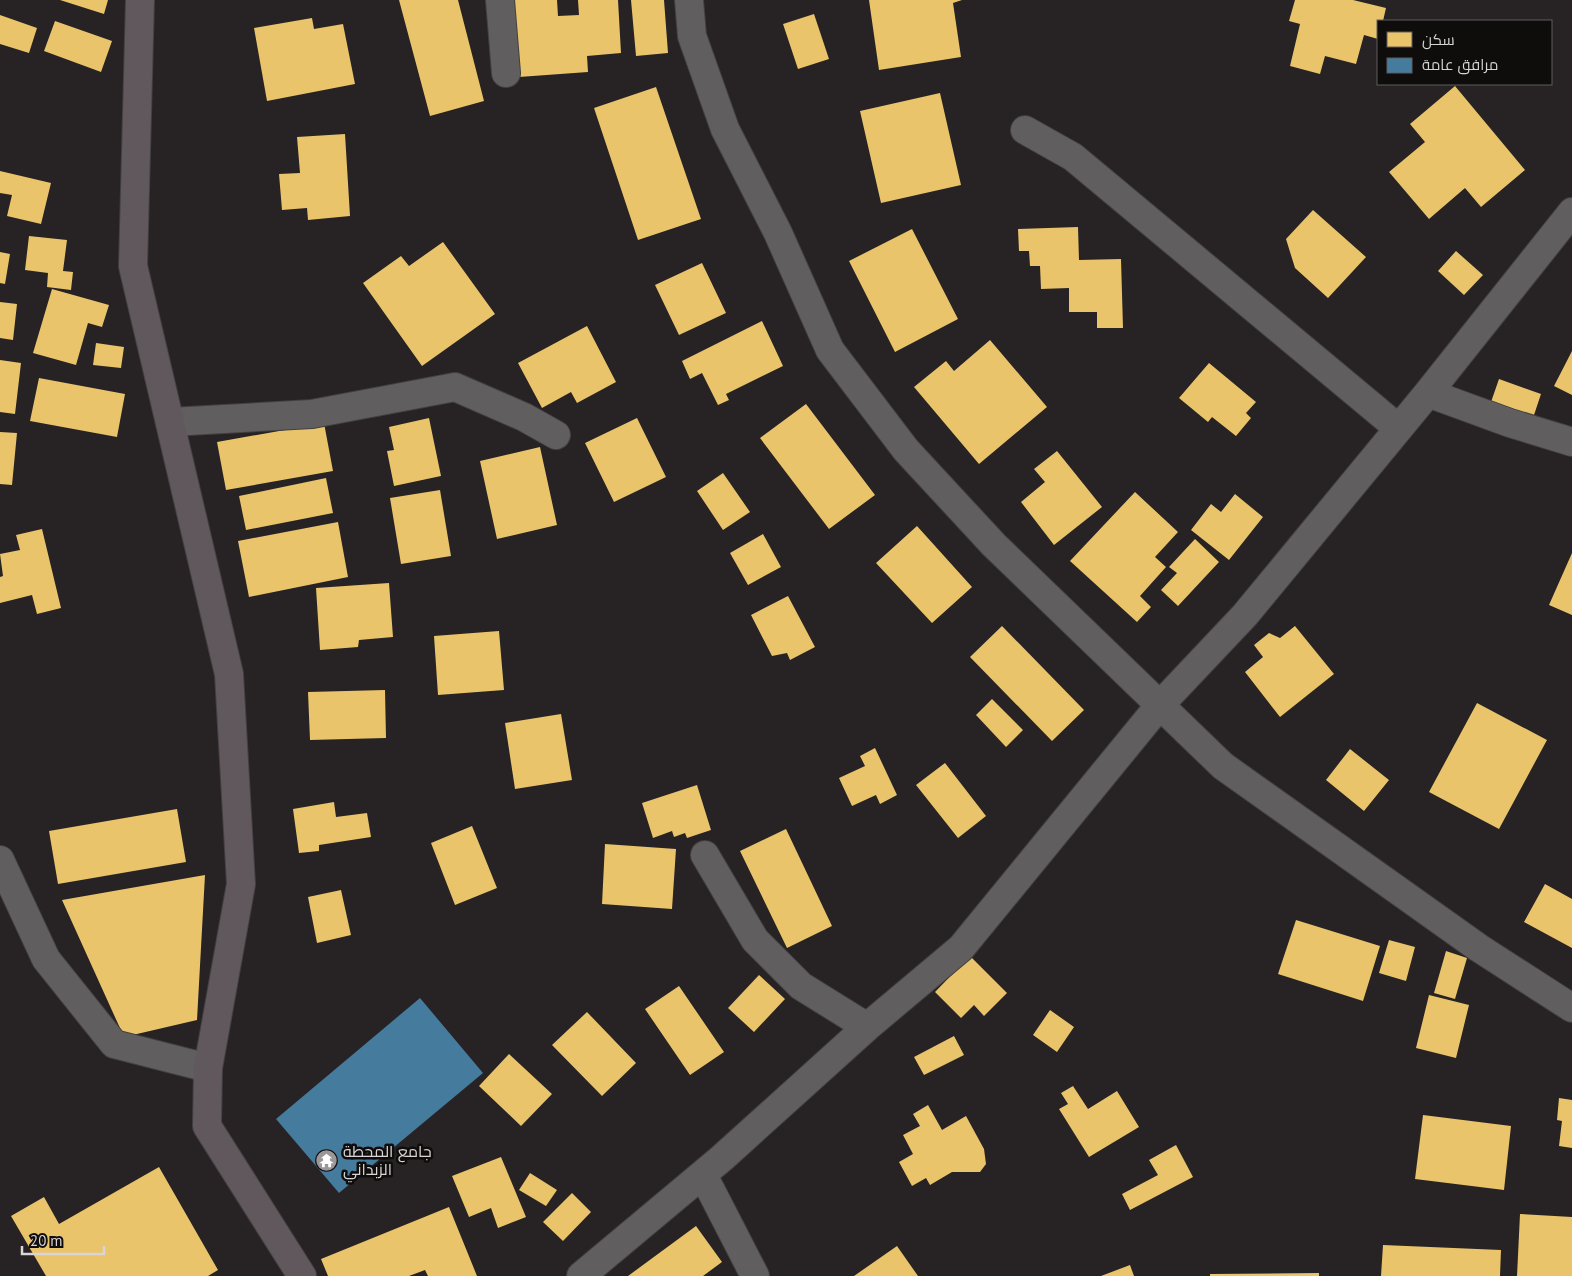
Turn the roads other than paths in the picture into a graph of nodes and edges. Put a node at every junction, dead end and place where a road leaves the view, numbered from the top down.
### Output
1 (140, 0) edge
2 (500, 0) edge
3 (689, 0) edge
4 (506, 74) dead end
5 (1025, 130) dead end
6 (1572, 212) edge
7 (1428, 393) junction
8 (170, 422) junction
9 (1398, 428) junction
10 (556, 435) dead end
11 (1572, 442) edge
12 (1159, 706) junction
13 (705, 855) dead end
14 (0, 860) edge
15 (1572, 1008) edge
16 (867, 1027) junction
17 (208, 1068) junction
18 (703, 1175) junction
19 (302, 1276) edge
20 (581, 1276) edge
21 (755, 1276) edge

1 - 8 main road
2 - 4 street
3 - 12 street
5 - 9 street
6 - 7 street
7 - 9 street
7 - 11 street
8 - 10 street
8 - 17 main road
9 - 12 street
12 - 15 street
12 - 16 street
13 - 16 street
14 - 17 street
16 - 18 street
17 - 19 main road
18 - 20 street
18 - 21 street

